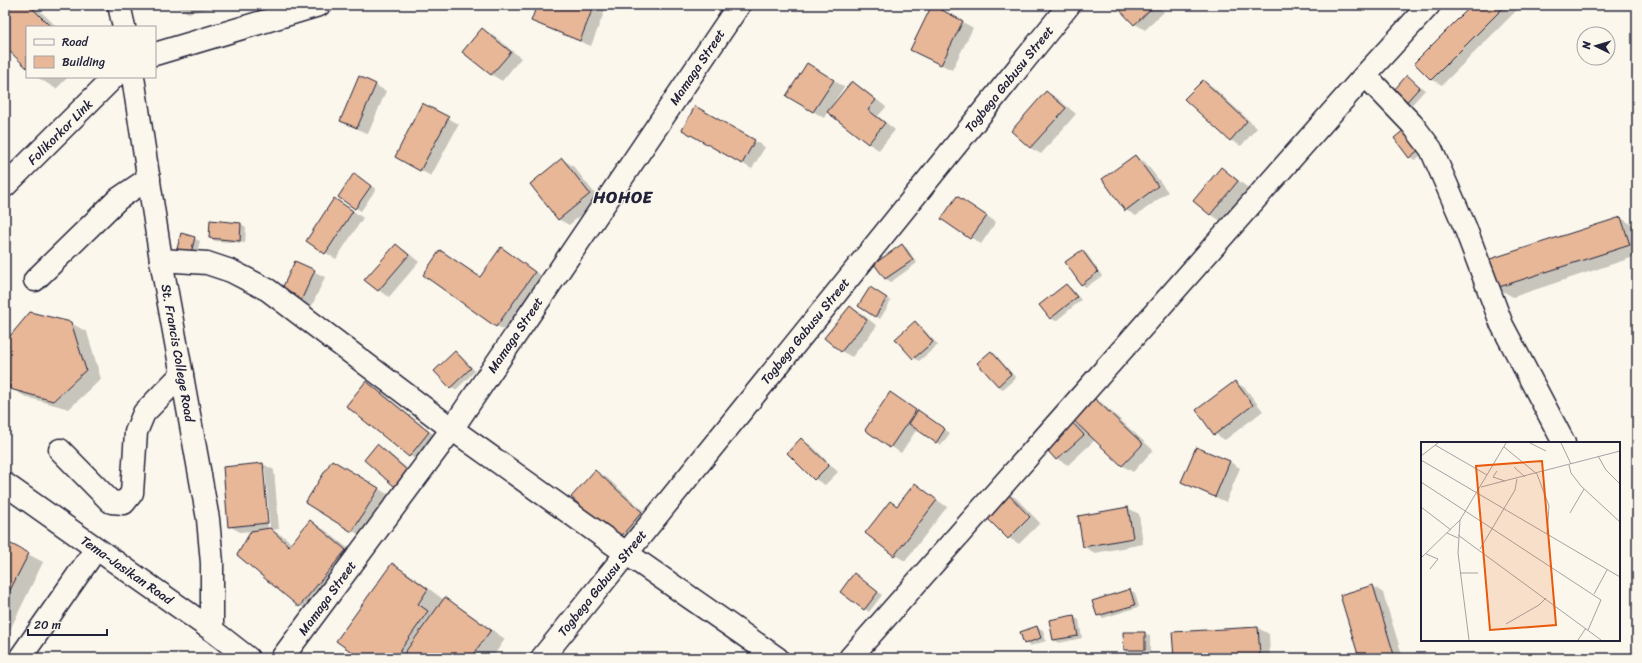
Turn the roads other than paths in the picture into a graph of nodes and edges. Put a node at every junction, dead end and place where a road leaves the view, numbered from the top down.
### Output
1 (119, 5) edge
2 (319, 5) edge
3 (1069, 5) edge
4 (1430, 5) edge
5 (733, 6) edge
6 (124, 26) edge
7 (156, 54) edge
8 (1365, 75) junction
9 (113, 78) edge
10 (133, 78) edge
11 (149, 178) junction
12 (5, 186) edge
13 (162, 260) junction
14 (35, 280) dead end
15 (182, 374) junction
16 (452, 429) junction
17 (1563, 442) edge
18 (60, 450) dead end
19 (5, 484) edge
20 (96, 549) junction
21 (626, 553) junction
22 (212, 630) junction
23 (20, 658) edge
24 (248, 658) edge
25 (282, 658) edge
26 (542, 658) edge
27 (777, 658) edge
28 (850, 658) edge

1 - 6 main road
2 - 7 main road
3 - 21 main road, Togbega Gabusu Street
4 - 8 main road
5 - 16 main road, Mamaga Street
8 - 17 main road
8 - 28 main road
9 - 12 main road, Folikorkor Link
10 - 11 main road, St. Francis College Road
11 - 13 main road, St. Francis College Road
11 - 14 main road
13 - 15 main road, St. Francis College Road
13 - 16 main road
15 - 18 main road
15 - 22 main road, St. Francis College Road
16 - 21 main road
16 - 25 main road, Mamaga Street
19 - 20 main road, Tema-Jasikan Road
20 - 22 main road, Tema-Jasikan Road
20 - 23 main road
21 - 26 main road, Togbega Gabusu Street
21 - 27 main road
22 - 24 main road, Tema-Jasikan Road

